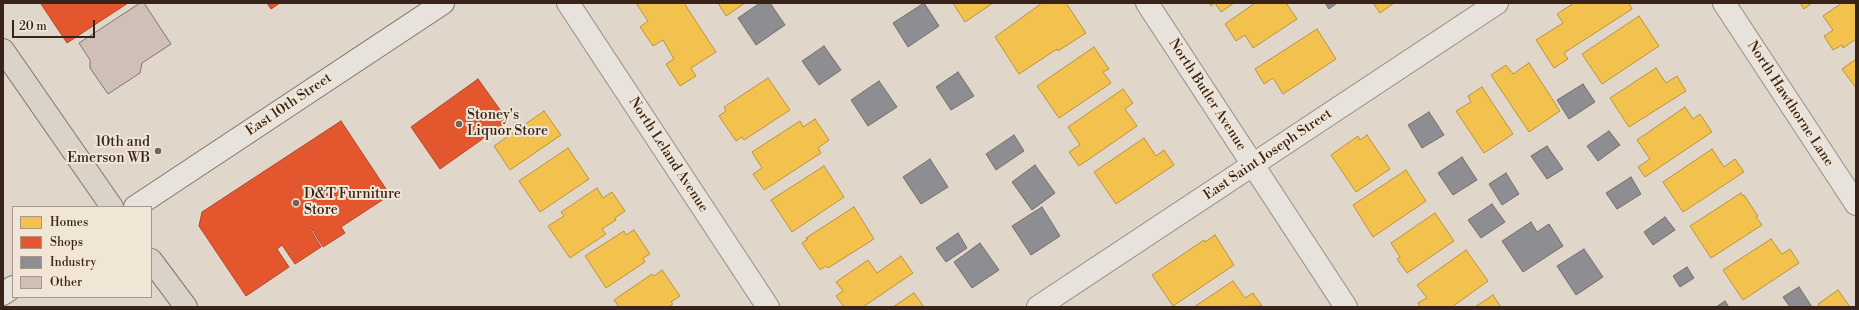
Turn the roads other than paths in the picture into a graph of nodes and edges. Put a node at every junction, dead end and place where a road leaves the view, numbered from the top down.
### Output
1 (443, 3) edge
2 (568, 3) edge
3 (1146, 3) edge
4 (1497, 3) edge
5 (1724, 3) edge
6 (3, 50) edge
7 (1253, 166) junction
8 (1856, 204) edge
9 (111, 206) edge
10 (136, 206) edge
11 (152, 261) edge
12 (12, 288) edge
13 (3, 294) edge
14 (186, 307) edge
15 (768, 307) edge
16 (1038, 307) edge
17 (1346, 307) edge

1 - 10 street, East 10th Street
2 - 15 street, North Leland Avenue
3 - 7 street, North Butler Avenue
4 - 7 street, East Saint Joseph Street
5 - 8 street, North Hawthorne Lane
6 - 9 main road
7 - 16 street, East Saint Joseph Street
7 - 17 street, North Butler Avenue
11 - 14 main road
12 - 13 street

